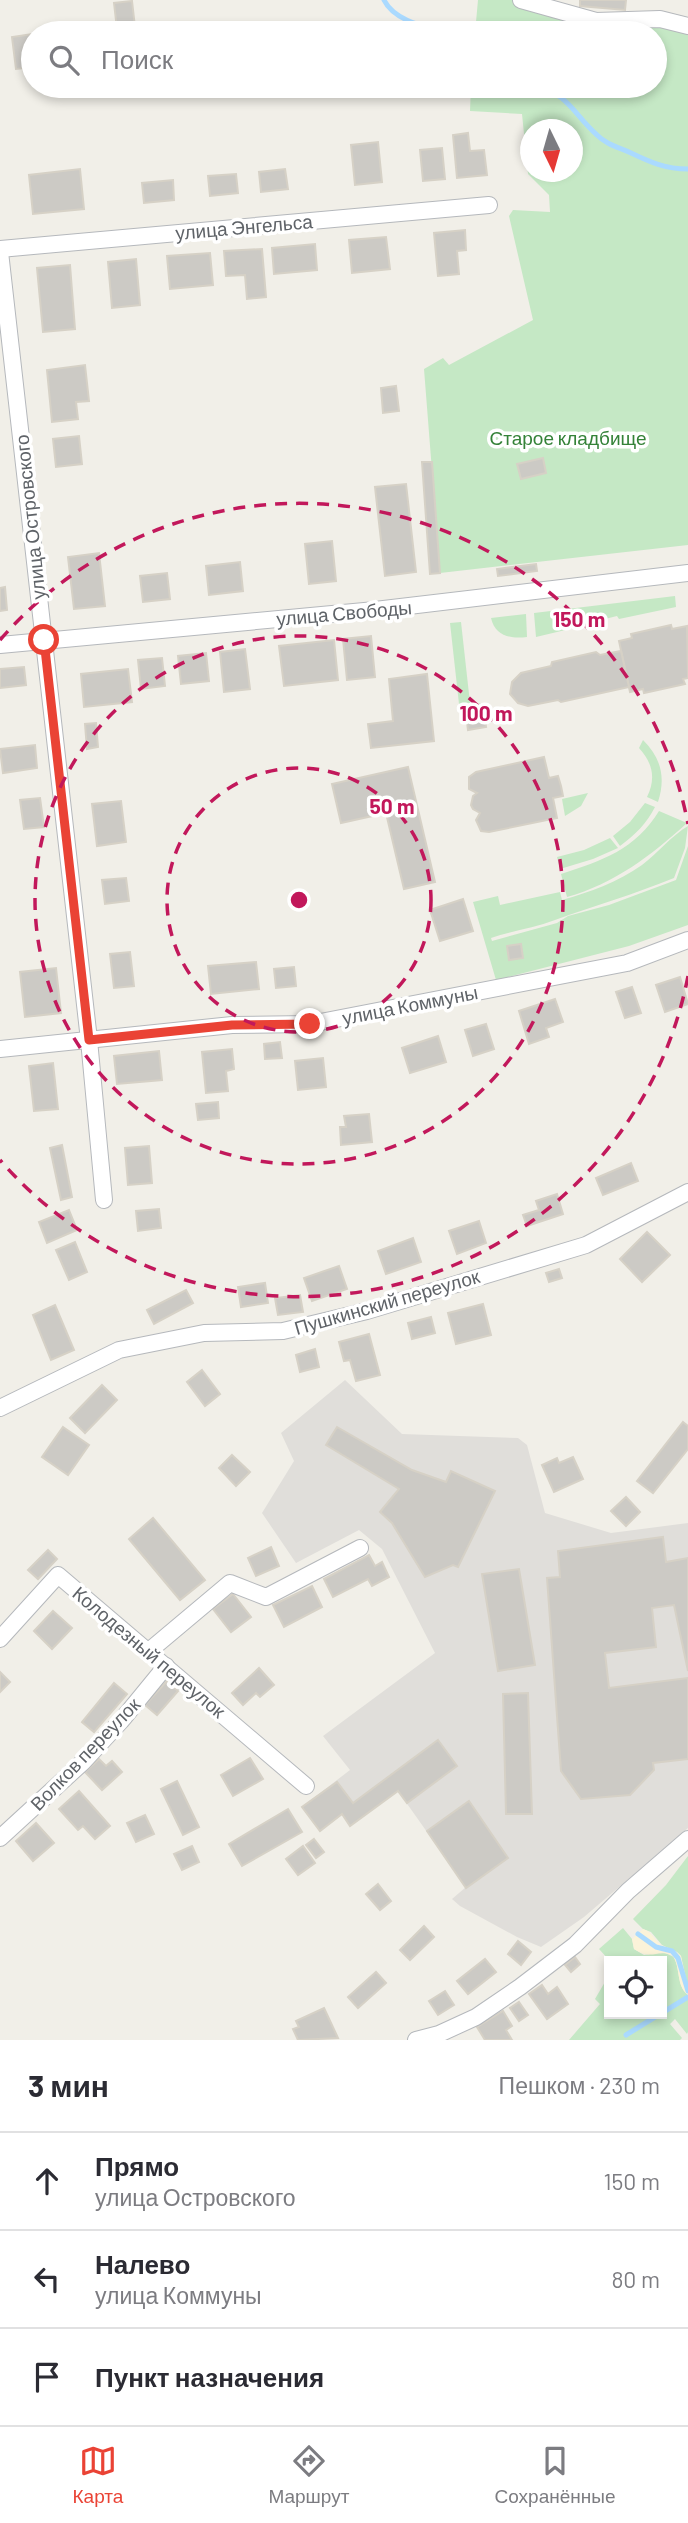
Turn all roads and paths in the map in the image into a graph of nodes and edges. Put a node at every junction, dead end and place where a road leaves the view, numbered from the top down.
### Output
1 (522, 0) edge
2 (688, 26) edge
3 (489, 205) dead end
4 (0, 250) edge
5 (688, 573) edge
6 (44, 640) junction
7 (0, 645) edge
8 (688, 940) edge
9 (89, 1040) junction
10 (0, 1049) edge
11 (688, 1192) edge
12 (104, 1200) dead end
13 (0, 1408) edge
14 (360, 1548) dead end
15 (0, 1639) edge
16 (149, 1651) junction
17 (166, 1666) junction
18 (306, 1786) dead end
19 (0, 1838) edge
20 (688, 1839) edge
21 (416, 2040) edge

1 - 2 street
3 - 4 street, улица Энгельса
4 - 6 street, улица Островского
5 - 6 street, улица Свободы
6 - 7 street, улица Свободы
6 - 9 street, улица Островского
8 - 9 street, улица Коммуны
9 - 10 street, улица Коммуны
9 - 12 street, улица Островского
11 - 13 street, Пушкинский переулок
14 - 16 street
15 - 16 street, Колодезный переулок
16 - 17 street, Колодезный переулок
17 - 18 street, Колодезный переулок
17 - 19 street, Волков переулок
20 - 21 street

